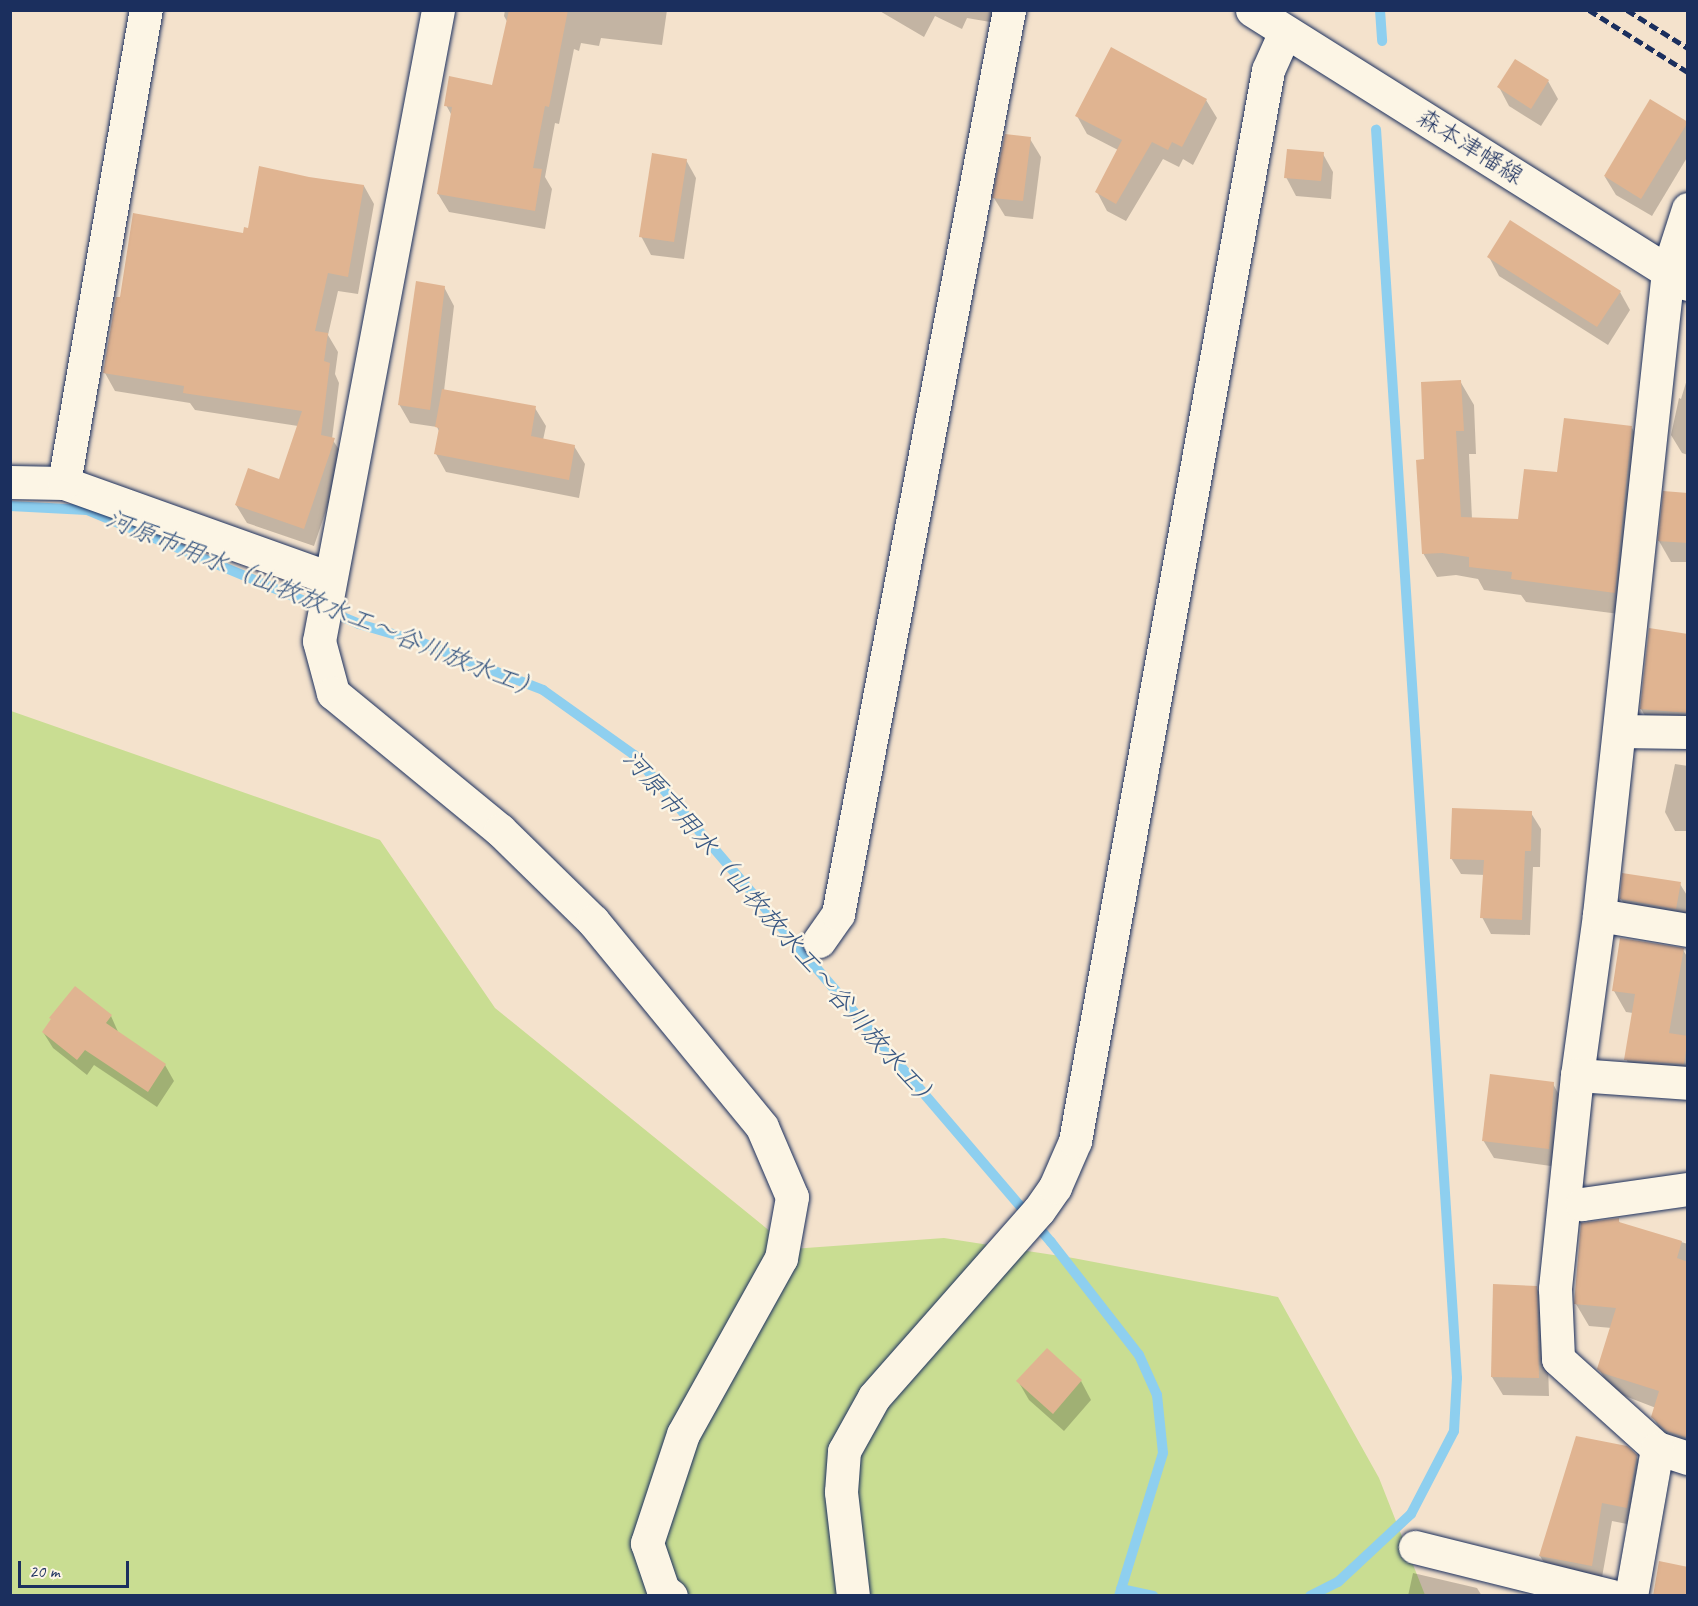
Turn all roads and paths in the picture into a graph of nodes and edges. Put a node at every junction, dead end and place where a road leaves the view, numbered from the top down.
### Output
1 (146, 10) edge
2 (438, 10) edge
3 (1009, 10) edge
4 (1252, 10) edge
5 (1286, 32) junction
6 (1688, 209) edge
7 (1678, 278) edge
8 (10, 483) edge
9 (64, 483) junction
10 (326, 600) junction
11 (1619, 731) junction
12 (1688, 732) edge
13 (1599, 915) junction
14 (1688, 930) edge
15 (819, 941) dead end
16 (1577, 1076) junction
17 (1688, 1083) edge
18 (1688, 1189) edge
19 (1564, 1203) junction
20 (1657, 1448) junction
21 (1688, 1458) edge
22 (1414, 1547) dead end
23 (671, 1596) edge
24 (853, 1596) edge
25 (1611, 1596) edge
26 (1631, 1596) edge

1 - 9 street
2 - 10 street
3 - 15 street
4 - 5 street, 森本津幡線
5 - 7 street, 森本津幡線
5 - 24 street
6 - 7 street
7 - 11 street
8 - 9 street
9 - 10 street
10 - 23 street
11 - 12 street
11 - 13 street
13 - 14 street
13 - 16 street
16 - 17 street
16 - 19 street
18 - 19 street
19 - 20 street
20 - 21 street
20 - 26 street
22 - 25 street

